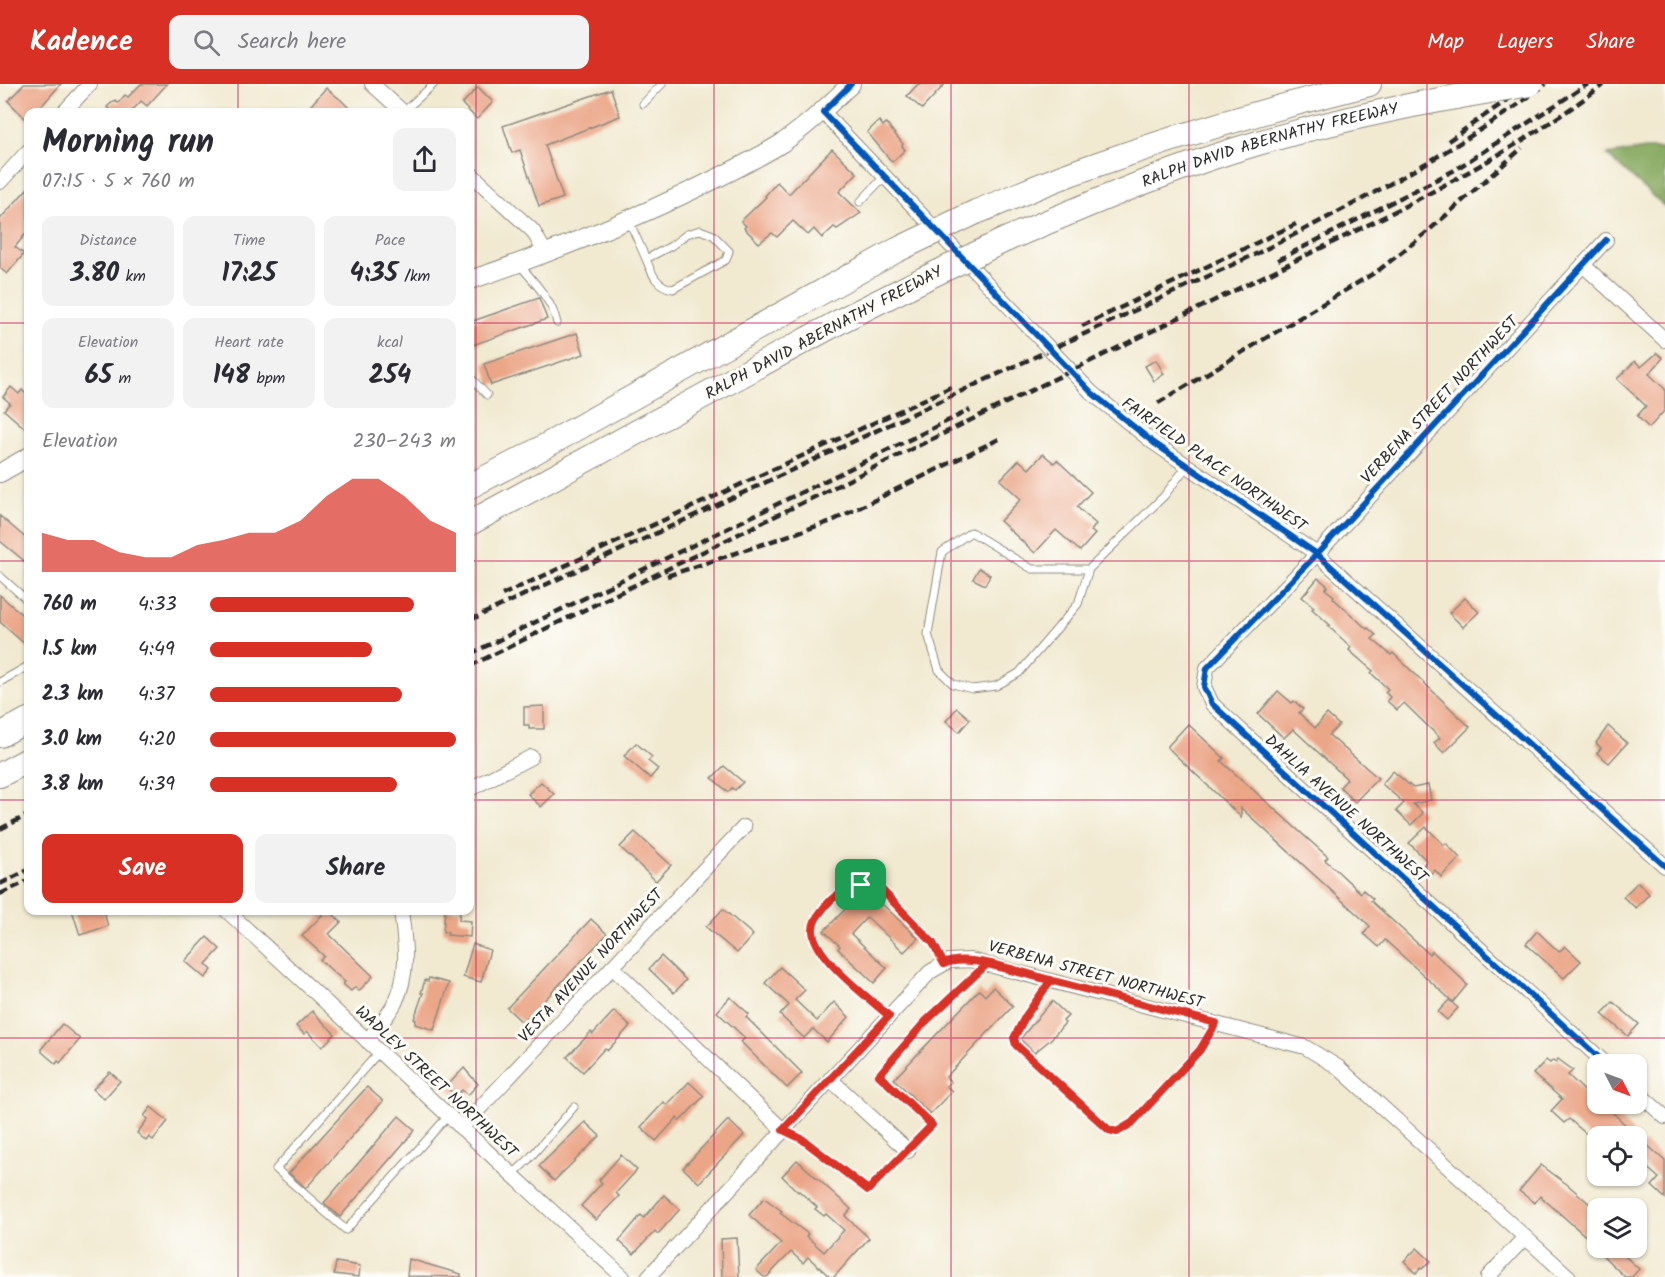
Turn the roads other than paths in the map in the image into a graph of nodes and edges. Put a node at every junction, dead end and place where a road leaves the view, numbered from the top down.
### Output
1 (90, 84) edge
2 (372, 84) edge
3 (434, 84) edge
4 (662, 84) edge
5 (851, 84) edge
6 (1369, 84) edge
7 (1530, 84) edge
8 (643, 104) dead end
9 (68, 108) edge
10 (399, 108) edge
11 (407, 108) edge
12 (823, 112) junction
13 (24, 155) edge
14 (885, 176) junction
15 (474, 177) edge
16 (0, 182) edge
17 (860, 202) dead end
18 (629, 221) junction
19 (1606, 240) dead end
20 (546, 254) junction
21 (646, 259) junction
22 (519, 264) junction
23 (1583, 265) junction
24 (474, 279) edge
25 (1665, 321) edge
26 (557, 323) dead end
27 (1660, 336) edge
28 (474, 381) edge
29 (487, 395) dead end
30 (24, 459) edge
31 (1187, 466) junction
32 (0, 473) edge
33 (474, 484) edge
34 (474, 521) edge
35 (1317, 554) junction
36 (1089, 569) junction
37 (0, 576) edge
38 (24, 597) edge
39 (24, 668) edge
40 (0, 682) edge
41 (24, 722) edge
42 (0, 735) edge
43 (531, 757) dead end
44 (24, 762) edge
45 (0, 775) edge
46 (474, 787) edge
47 (744, 827) dead end
48 (1665, 866) edge
49 (231, 915) edge
50 (402, 915) edge
51 (944, 964) junction
52 (987, 964) junction
53 (612, 967) junction
54 (1051, 980) junction
55 (889, 1016) junction
56 (1216, 1023) junction
57 (368, 1041) junction
58 (379, 1052) junction
59 (1595, 1054) edge
60 (830, 1079) junction
61 (1647, 1102) edge
62 (574, 1107) dead end
63 (448, 1116) junction
64 (1665, 1118) edge
65 (461, 1128) junction
66 (783, 1130) junction
67 (908, 1151) junction
68 (512, 1175) junction
69 (1525, 1237) junction
70 (653, 1275) edge
71 (623, 1277) edge
72 (1488, 1277) edge
73 (1569, 1277) edge

1 - 9 street
2 - 10 street
3 - 11 lane
4 - 8 lane
5 - 12 main road
6 - 33 highway, RALPH DAVID ABERNATHY FREEWAY, bridge
7 - 34 highway, RALPH DAVID ABERNATHY FREEWAY, bridge
12 - 14 street, FAIRFIELD PLACE NORTHWEST
12 - 18 main road
13 - 16 street
14 - 17 lane
14 - 31 street, FAIRFIELD PLACE NORTHWEST
15 - 20 street
18 - 20 main road
18 - 21 lane
19 - 23 street, VERBENA STREET NORTHWEST
20 - 22 main road
21 - 21 lane
22 - 24 main road
22 - 26 lane
23 - 27 street
23 - 35 street, VERBENA STREET NORTHWEST
25 - 27 street
28 - 29 lane
30 - 32 main road
31 - 35 street, FAIRFIELD PLACE NORTHWEST
31 - 36 lane
35 - 48 street, FAIRFIELD PLACE NORTHWEST
35 - 59 street, DAHLIA AVENUE NORTHWEST
36 - 36 lane
37 - 38 lane
39 - 40 lane
41 - 42 highway
43 - 46 street
44 - 45 highway
47 - 53 street, VESTA AVENUE NORTHWEST
49 - 57 street, WADLEY STREET NORTHWEST
50 - 57 street
51 - 52 street, VERBENA STREET NORTHWEST
51 - 55 street
51 - 55 lane
52 - 54 street, VERBENA STREET NORTHWEST
52 - 67 lane
53 - 65 street, VESTA AVENUE NORTHWEST
53 - 66 street
54 - 56 street, VERBENA STREET NORTHWEST
54 - 56 lane
55 - 60 street
56 - 69 street, VERBENA STREET NORTHWEST
57 - 58 street, WADLEY STREET NORTHWEST
58 - 63 street, WADLEY STREET NORTHWEST
58 - 63 lane
60 - 66 street
60 - 67 street
61 - 64 street
62 - 68 lane
63 - 65 street, WADLEY STREET NORTHWEST
65 - 68 street, WADLEY STREET NORTHWEST
66 - 67 lane
66 - 70 street
68 - 71 street, WADLEY STREET NORTHWEST
69 - 72 street
69 - 73 street, VERBENA STREET NORTHWEST

